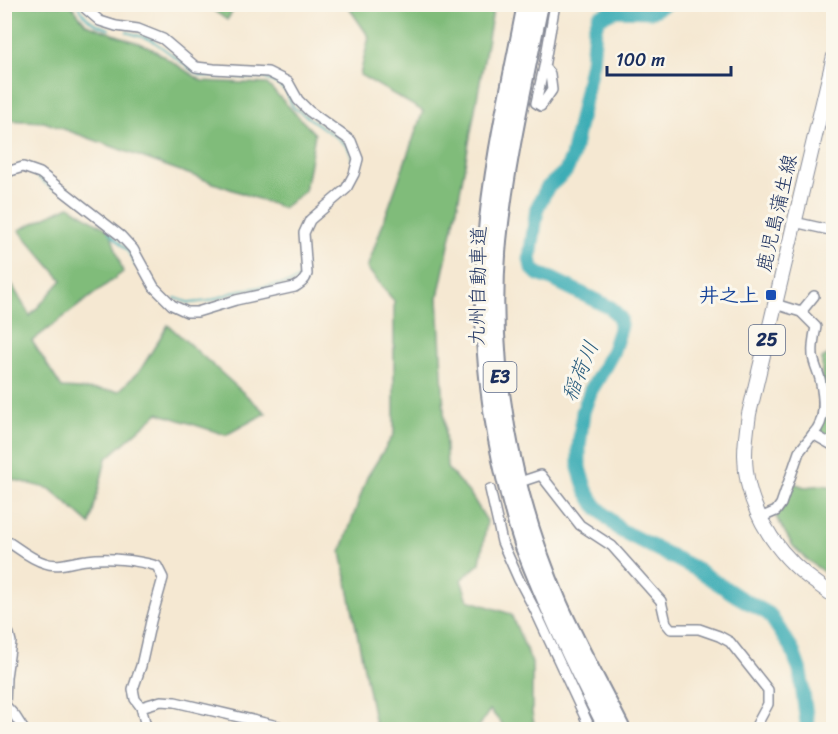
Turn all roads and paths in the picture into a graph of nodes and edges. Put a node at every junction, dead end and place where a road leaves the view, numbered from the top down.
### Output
1 (84, 4) edge
2 (526, 4) edge
3 (540, 4) edge
4 (555, 4) edge
5 (834, 56) edge
6 (544, 67) dead end
7 (4, 173) edge
8 (794, 222) junction
9 (834, 231) edge
10 (814, 296) dead end
11 (775, 304) junction
12 (801, 312) junction
13 (813, 434) junction
14 (834, 446) edge
15 (525, 480) dead end
16 (490, 489) dead end
17 (760, 518) junction
18 (4, 538) edge
19 (834, 596) edge
20 (4, 630) edge
21 (141, 707) junction
22 (24, 729) edge
23 (147, 729) edge
24 (295, 729) edge
25 (591, 729) edge
26 (608, 729) edge
27 (622, 729) edge
28 (754, 729) edge

1 - 7 street
2 - 26 highway, 九州自動車道 / E3
3 - 27 highway, 九州自動車道 / E3
4 - 6 street
5 - 8 main road, 鹿児島蒲生線 / 25
8 - 9 street
8 - 11 main road, 鹿児島蒲生線 / 25
10 - 12 street
11 - 12 street
11 - 17 main road, 鹿児島蒲生線 / 25
12 - 13 street
13 - 14 street
13 - 17 street
15 - 28 street
16 - 25 street
17 - 19 main road, 鹿児島蒲生線 / 25
18 - 21 street
20 - 22 street
21 - 23 street
21 - 24 street

